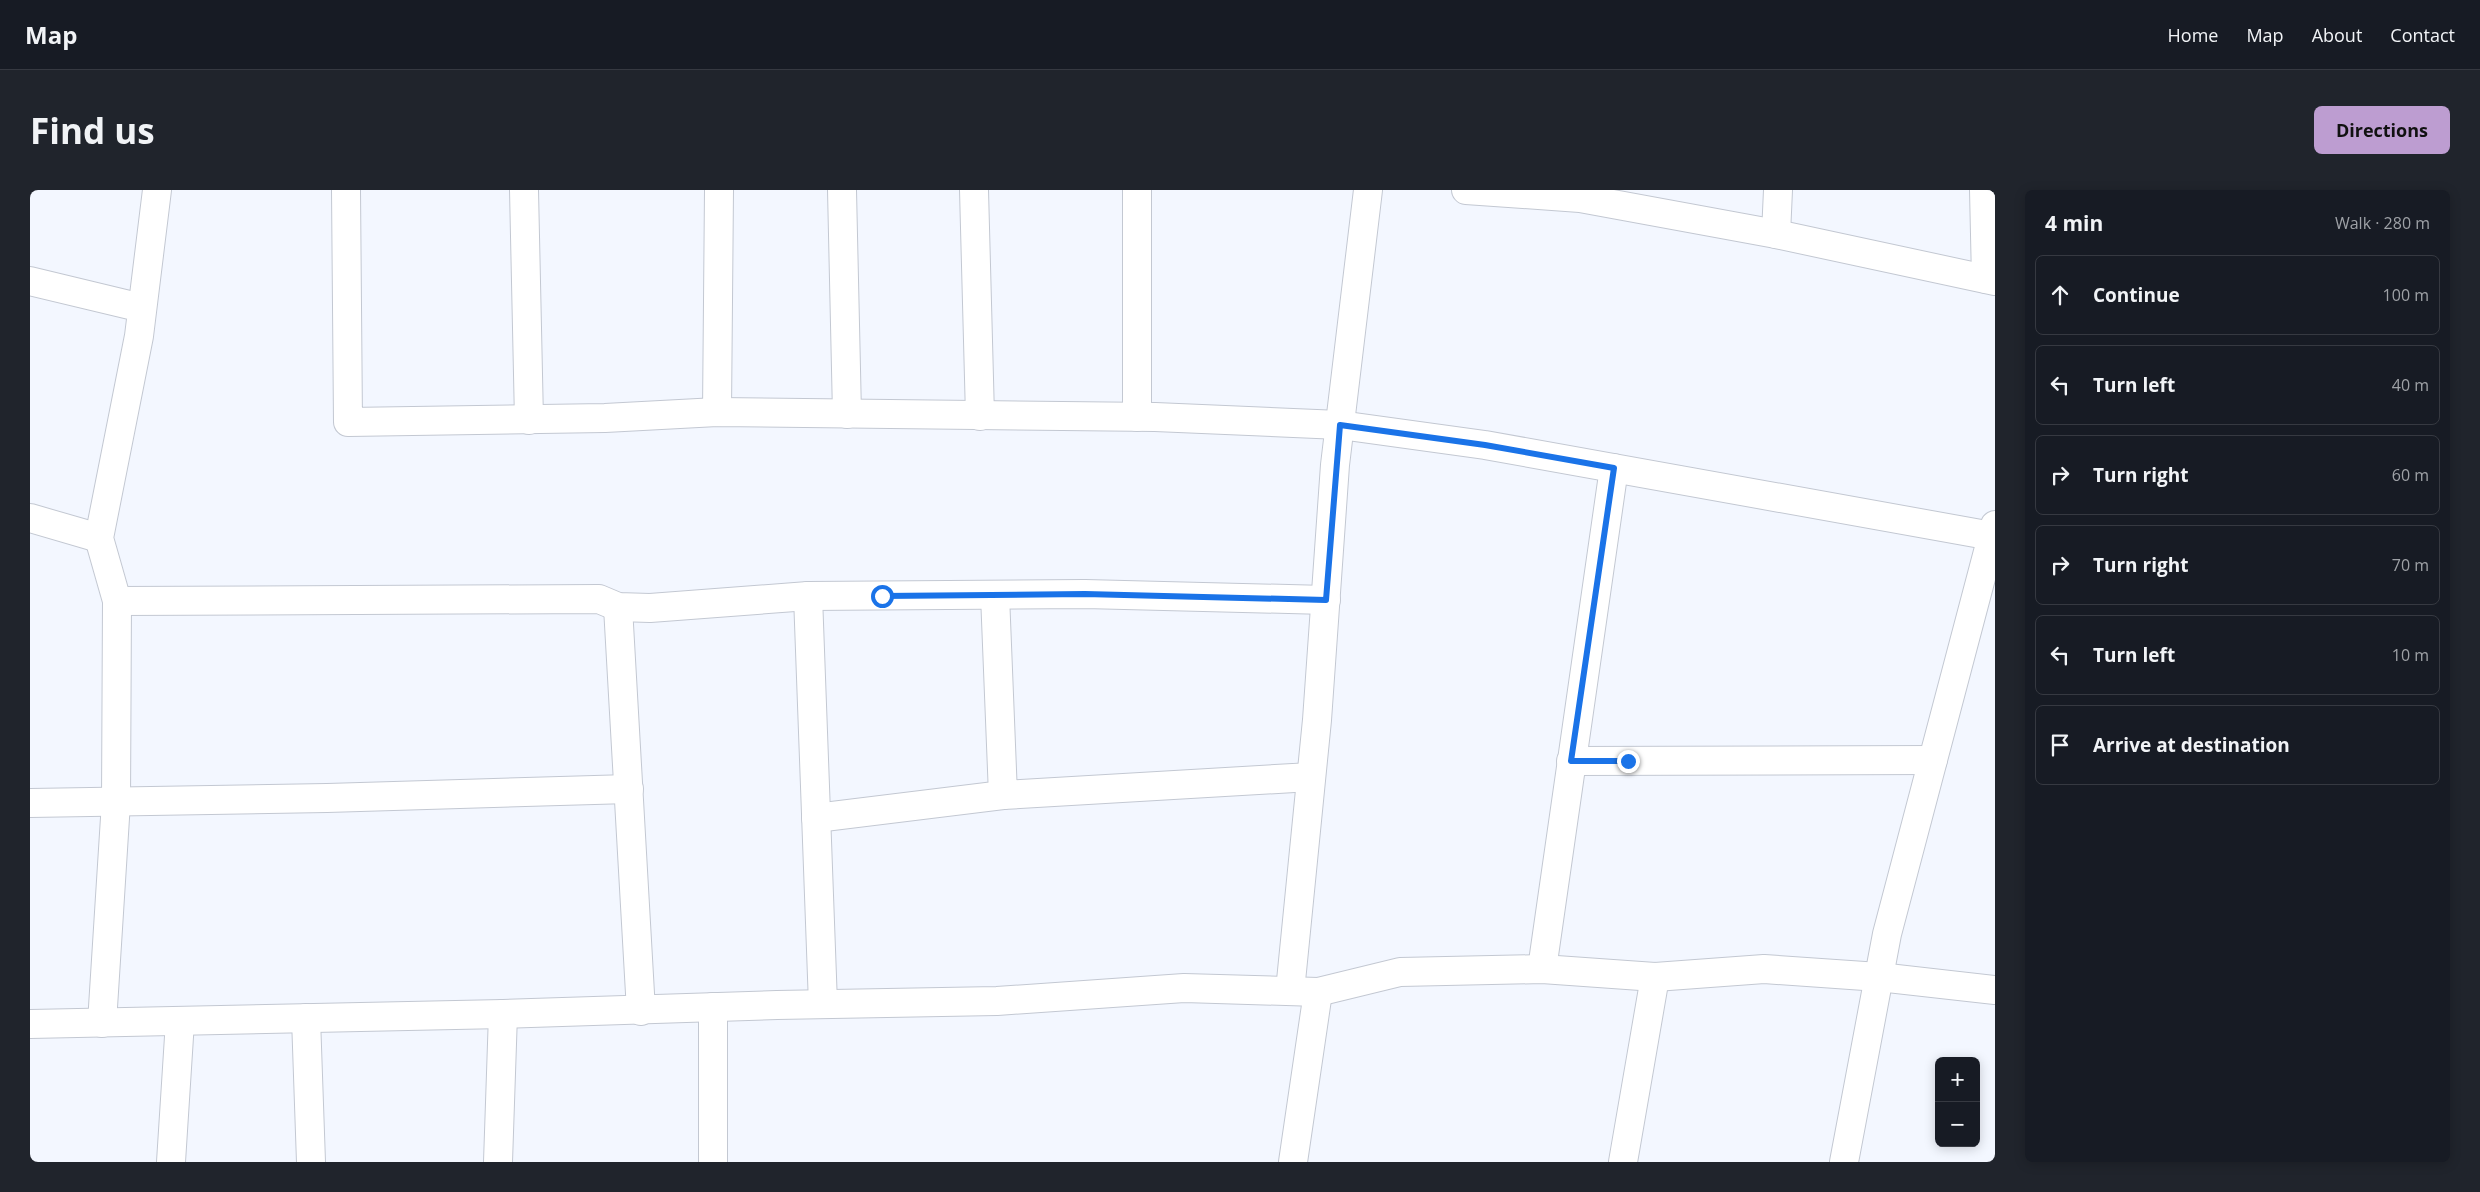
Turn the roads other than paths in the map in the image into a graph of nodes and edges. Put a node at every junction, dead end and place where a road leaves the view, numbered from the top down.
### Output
1 (157, 190) edge
2 (346, 190) edge
3 (524, 190) edge
4 (718, 190) edge
5 (842, 190) edge
6 (974, 190) edge
7 (1137, 190) edge
8 (1368, 190) edge
9 (1466, 190) edge
10 (1778, 190) edge
11 (1984, 190) edge
12 (1776, 234) junction
13 (1991, 280) edge
14 (30, 281) edge
15 (142, 308) junction
16 (717, 412) junction
17 (846, 414) junction
18 (980, 416) junction
19 (1137, 417) junction
20 (529, 420) junction
21 (1340, 425) junction
22 (1614, 468) junction
23 (30, 518) edge
24 (1994, 531) edge
25 (99, 538) junction
26 (995, 595) junction
27 (808, 596) junction
28 (1326, 600) junction
29 (117, 601) junction
30 (618, 607) junction
31 (1933, 760) junction
32 (1571, 761) junction
33 (1311, 777) junction
34 (629, 789) junction
35 (1003, 796) junction
36 (116, 802) junction
37 (30, 803) edge
38 (816, 818) junction
39 (1542, 968) junction
40 (1655, 976) junction
41 (1879, 976) junction
42 (1995, 990) edge
43 (1290, 991) junction
44 (1318, 992) junction
45 (823, 1004) junction
46 (713, 1007) junction
47 (641, 1010) junction
48 (503, 1014) junction
49 (306, 1018) junction
50 (180, 1021) junction
51 (102, 1023) junction
52 (30, 1024) edge
53 (170, 1162) edge
54 (311, 1162) edge
55 (498, 1162) edge
56 (713, 1162) edge
57 (1293, 1162) edge
58 (1623, 1162) edge
59 (1844, 1162) edge

1 - 15 street
2 - 20 street
3 - 20 street
4 - 16 street
5 - 17 street
6 - 18 street
7 - 19 street
8 - 21 street
9 - 12 street
10 - 12 street
11 - 13 street
12 - 13 street
14 - 15 street
15 - 25 street
16 - 17 street
16 - 20 street
17 - 18 street
18 - 19 street
19 - 21 street
21 - 22 street
21 - 28 street
22 - 24 street
22 - 32 street
23 - 25 street
24 - 31 street
25 - 29 street
26 - 27 street
26 - 28 street
26 - 35 street
27 - 30 street
27 - 38 street
28 - 33 street
29 - 30 street
29 - 36 street
30 - 34 street
31 - 32 street
31 - 41 street
32 - 39 street
33 - 35 street
33 - 43 street
34 - 36 street
34 - 47 street
35 - 38 street
36 - 37 street
36 - 51 street
38 - 45 street
39 - 40 street
39 - 44 street
40 - 41 street
40 - 58 street
41 - 42 street
41 - 59 street
43 - 44 street
43 - 45 street
44 - 57 street
45 - 46 street
46 - 47 street
46 - 56 street
47 - 48 street
48 - 49 street
48 - 55 street
49 - 50 street
49 - 54 street
50 - 51 street
50 - 53 street
51 - 52 street

